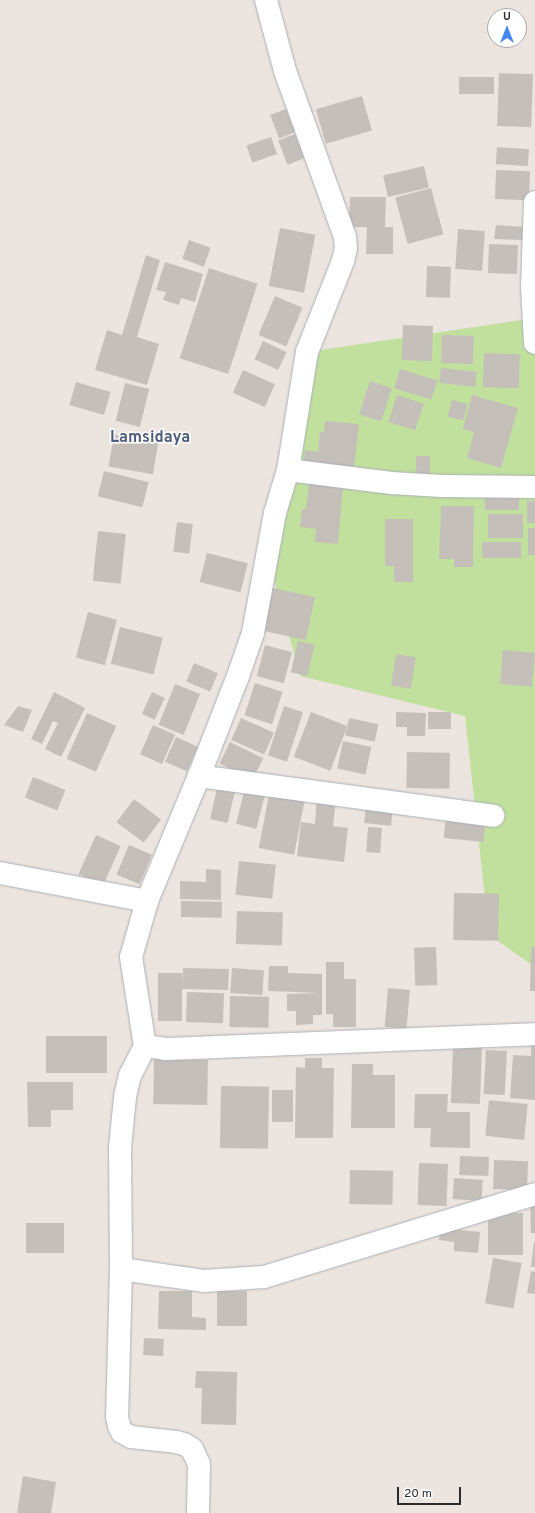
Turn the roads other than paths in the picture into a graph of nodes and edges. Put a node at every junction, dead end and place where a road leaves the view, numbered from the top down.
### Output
1 (266, 0) edge
2 (535, 202) edge
3 (534, 255) edge
4 (535, 342) edge
5 (288, 470) junction
6 (535, 487) edge
7 (199, 776) junction
8 (493, 816) dead end
9 (0, 873) edge
10 (147, 901) junction
11 (535, 1034) edge
12 (146, 1046) junction
13 (535, 1194) edge
14 (121, 1269) junction
15 (198, 1513) edge

1 - 5 street
2 - 3 street
3 - 4 street
5 - 6 street
5 - 7 street
7 - 8 street
7 - 10 street
9 - 10 street
10 - 12 street
11 - 12 street
12 - 14 street
13 - 14 street
14 - 15 street

